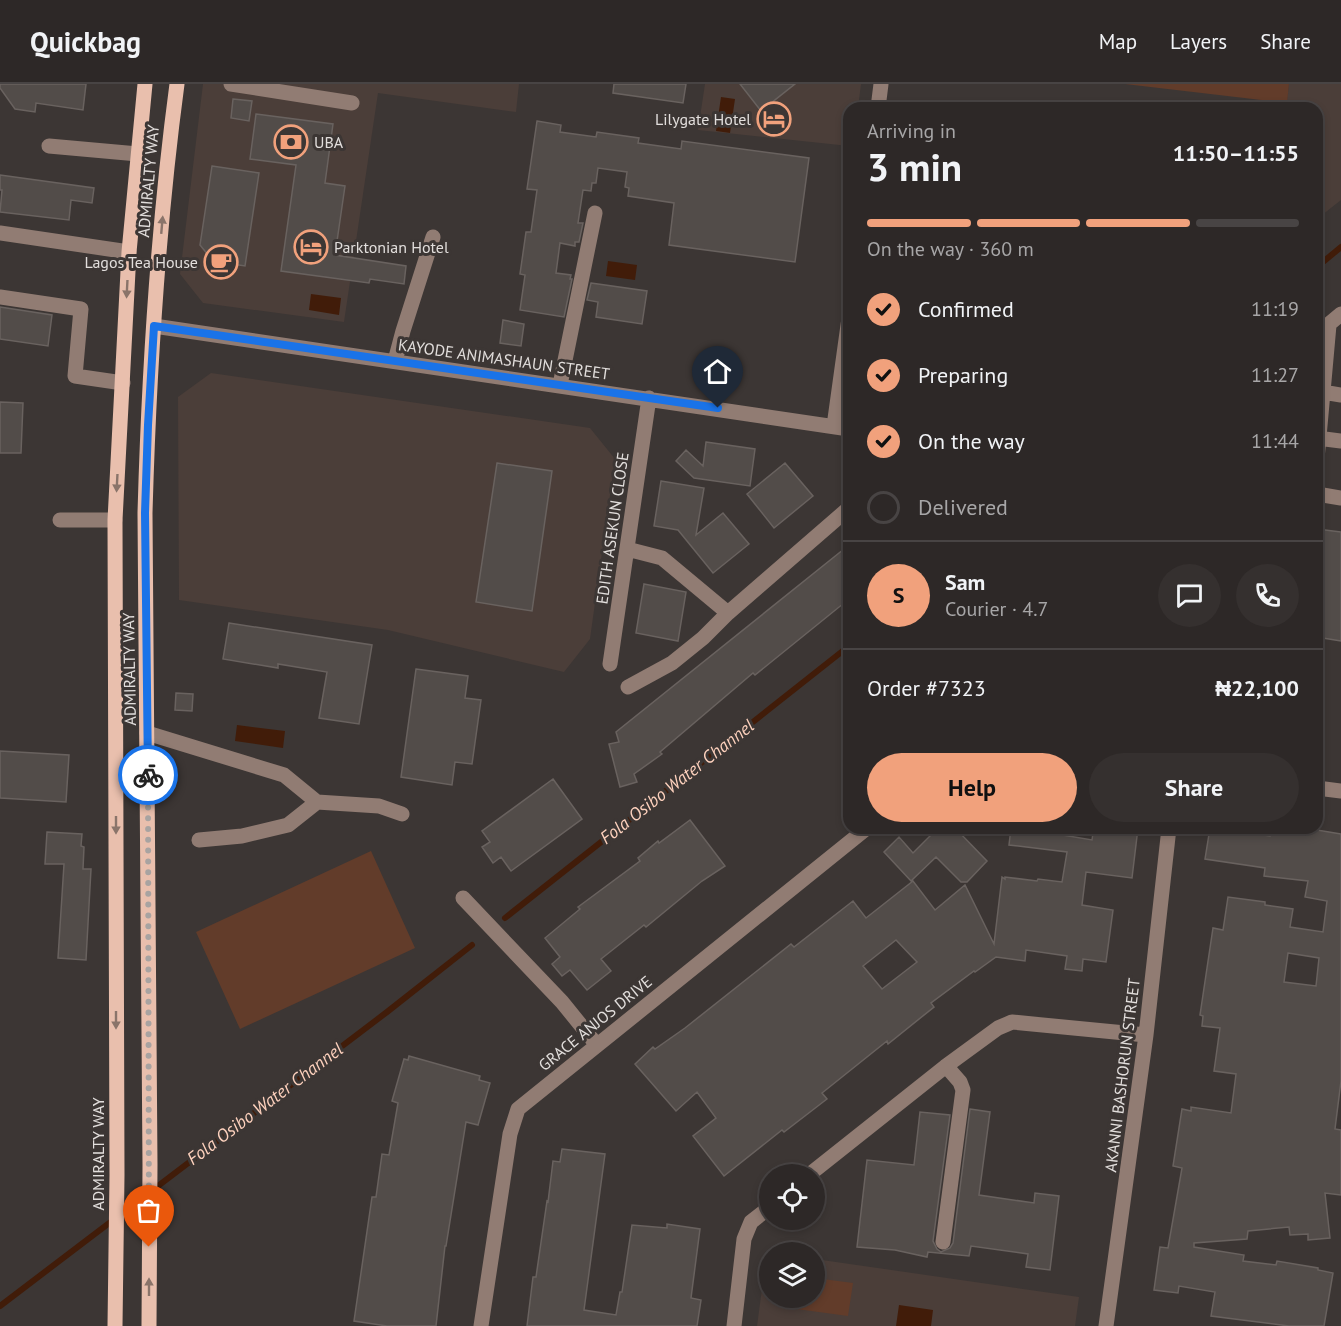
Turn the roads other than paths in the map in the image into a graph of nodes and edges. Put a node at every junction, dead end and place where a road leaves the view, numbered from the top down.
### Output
1 (145, 84) edge
2 (177, 84) edge
3 (231, 84) edge
4 (881, 84) edge
5 (879, 102) edge
6 (352, 103) dead end
7 (49, 146) dead end
8 (138, 154) junction
9 (595, 213) dead end
10 (0, 233) edge
11 (433, 237) dead end
12 (129, 252) junction
13 (0, 297) edge
14 (1341, 314) edge
15 (154, 326) junction
16 (1323, 330) edge
17 (395, 361) junction
18 (123, 383) junction
19 (560, 385) junction
20 (1323, 392) edge
21 (1341, 395) edge
22 (649, 398) junction
23 (843, 411) edge
24 (842, 427) edge
25 (1323, 439) edge
26 (1341, 441) edge
27 (1323, 495) edge
28 (1341, 498) edge
29 (843, 513) edge
30 (60, 520) dead end
31 (115, 520) junction
32 (627, 549) junction
33 (728, 613) junction
34 (610, 664) dead end
35 (628, 687) dead end
36 (147, 733) junction
37 (1323, 789) edge
38 (1341, 791) edge
39 (317, 802) junction
40 (402, 813) dead end
41 (859, 834) edge
42 (1167, 834) edge
43 (199, 840) dead end
44 (463, 898) dead end
45 (1146, 1035) junction
46 (596, 1044) junction
47 (946, 1066) junction
48 (823, 1164) edge
49 (759, 1216) edge
50 (943, 1242) dead end
51 (115, 1326) edge
52 (149, 1326) edge
53 (481, 1326) edge
54 (734, 1326) edge
55 (1106, 1326) edge

1 - 8 main road, ADMIRALTY WAY
15 -> 2 main road, ADMIRALTY WAY
3 - 6 street
4 - 5 street
7 - 8 street
8 - 12 main road, ADMIRALTY WAY
9 - 19 street
10 - 12 street
11 - 17 street
12 -> 18 main road, ADMIRALTY WAY
13 - 18 street
14 - 16 street
15 - 17 street, KAYODE ANIMASHAUN STREET
15 - 36 main road, ADMIRALTY WAY
17 - 19 street, KAYODE ANIMASHAUN STREET
18 -> 31 main road, ADMIRALTY WAY
19 - 22 street, KAYODE ANIMASHAUN STREET
20 - 21 street
22 - 24 street, KAYODE ANIMASHAUN STREET
22 - 32 street, EDITH ASEKUN CLOSE
23 - 24 street
25 - 26 street
27 - 28 street
29 - 33 street
30 - 31 street
31 -> 51 main road, ADMIRALTY WAY
32 - 33 street
32 - 34 street, EDITH ASEKUN CLOSE
33 - 35 street
36 - 39 street
52 -> 36 main road, ADMIRALTY WAY
37 - 38 street
39 - 40 street
39 - 43 street
41 - 46 street, GRACE ANJOS DRIVE
42 - 45 street, AKANNI BASHORUN STREET
44 - 46 street
45 - 47 street
45 - 55 street, AKANNI BASHORUN STREET
46 - 53 street, GRACE ANJOS DRIVE
47 - 48 street
47 - 50 street
49 - 54 street

